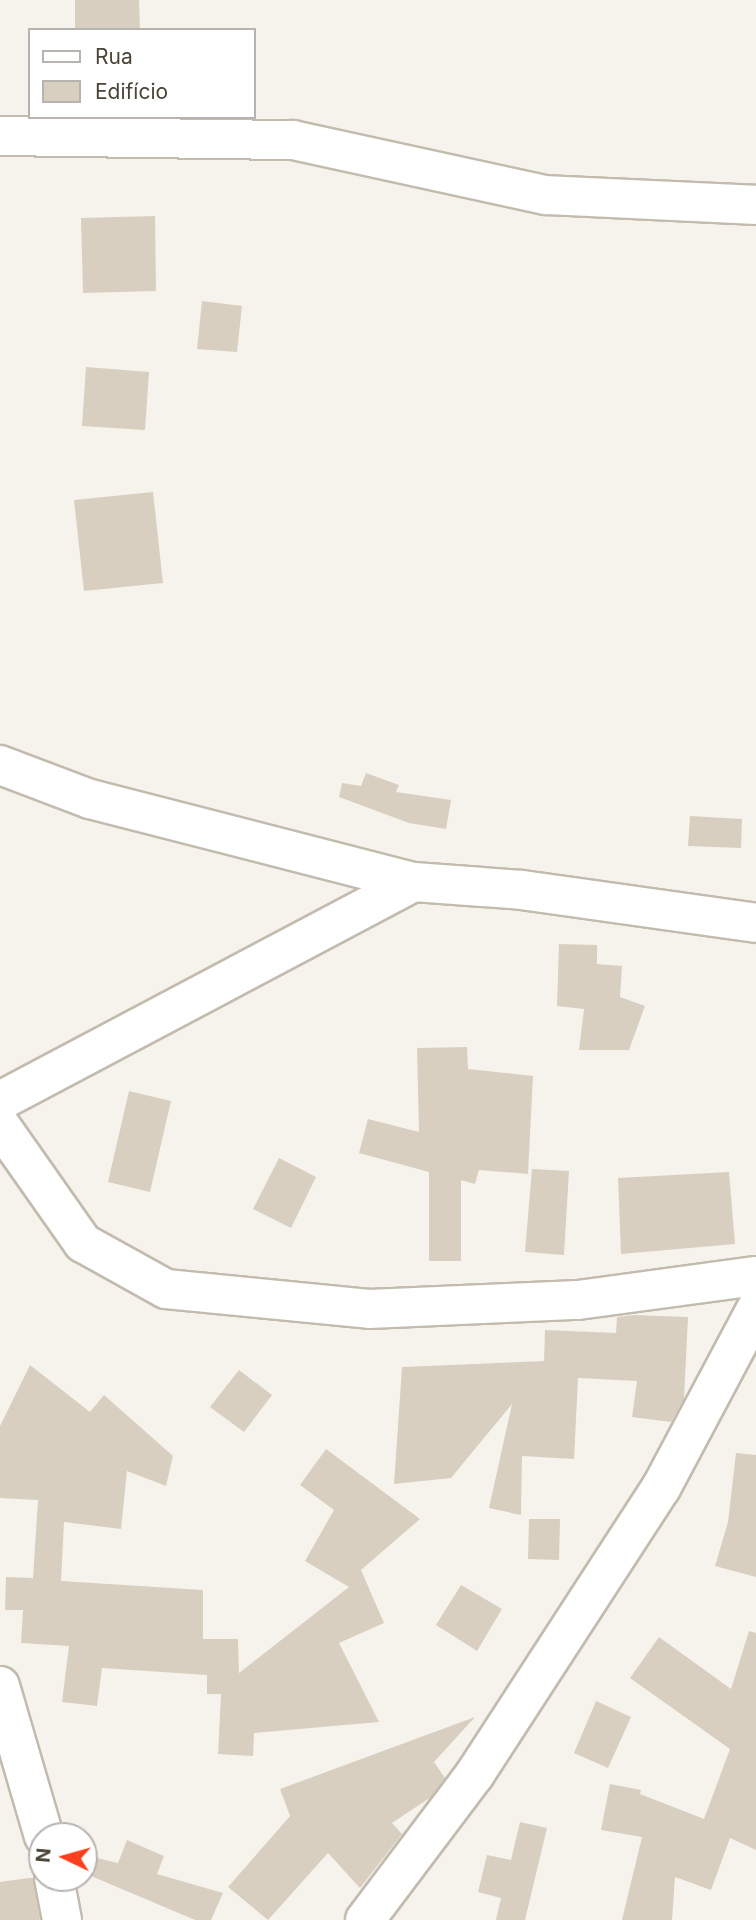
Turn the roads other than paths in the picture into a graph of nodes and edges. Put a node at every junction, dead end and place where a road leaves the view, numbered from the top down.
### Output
1 (0, 136) edge
2 (756, 205) edge
3 (0, 765) edge
4 (414, 882) junction
5 (756, 923) edge
6 (0, 1101) edge
7 (0, 1125) edge
8 (756, 1276) edge
9 (756, 1309) edge
10 (0, 1686) edge
11 (40, 1822) edge
12 (57, 1892) edge
13 (62, 1920) edge
14 (365, 1920) edge

1 - 2 street
3 - 4 street
4 - 5 street
4 - 6 street
7 - 8 street
9 - 14 street
10 - 11 street
12 - 13 street

